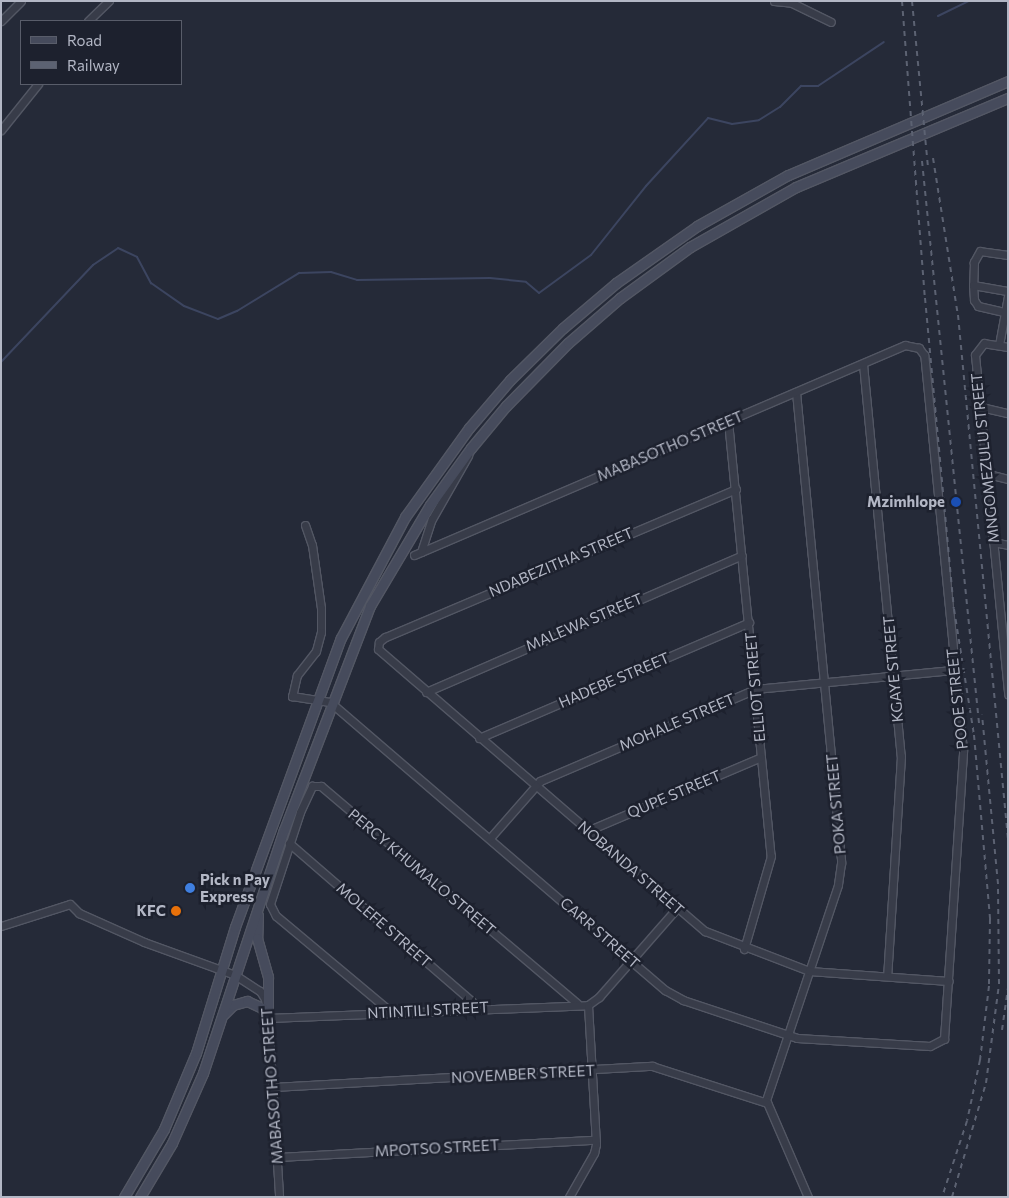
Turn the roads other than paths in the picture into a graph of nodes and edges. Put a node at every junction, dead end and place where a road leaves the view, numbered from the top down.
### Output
1 (22, 1) edge
2 (109, 1) edge
3 (774, 1) edge
4 (89, 20) edge
5 (1, 21) edge
6 (831, 22) dead end
7 (1008, 81) edge
8 (37, 85) edge
9 (1008, 98) edge
10 (1, 130) edge
11 (1008, 255) edge
12 (973, 285) junction
13 (1008, 291) edge
14 (1008, 296) edge
15 (1006, 313) edge
16 (999, 345) junction
17 (1008, 347) edge
18 (923, 353) joint
19 (863, 364) junction
20 (796, 392) junction
21 (981, 407) junction
22 (1008, 413) edge
23 (728, 421) junction
24 (471, 448) junction
25 (988, 474) junction
26 (1008, 478) edge
27 (736, 489) junction
28 (305, 525) dead end
29 (993, 542) junction
30 (1008, 545) edge
31 (742, 555) junction
32 (1000, 606) junction
33 (1008, 610) edge
34 (749, 622) junction
35 (385, 637) joint
36 (954, 670) junction
37 (894, 676) junction
38 (824, 681) junction
39 (756, 689) junction
40 (426, 692) junction
41 (1008, 694) edge
42 (316, 698) junction
43 (330, 702) junction
44 (479, 738) junction
45 (760, 757) junction
46 (535, 786) junction
47 (587, 831) junction
48 (490, 838) junction
49 (289, 843) junction
50 (259, 900) junction
51 (677, 908) junction
52 (1, 926) edge
53 (744, 949) junction
54 (632, 960) junction
55 (222, 969) junction
56 (809, 971) junction
57 (235, 975) junction
58 (887, 976) junction
59 (949, 980) junction
60 (577, 1003) junction
61 (588, 1005) junction
62 (478, 1007) junction
63 (390, 1012) junction
64 (222, 1015) junction
65 (268, 1017) junction
66 (787, 1036) junction
67 (938, 1044) joint
68 (593, 1071) junction
69 (273, 1087) junction
70 (767, 1103) junction
71 (596, 1140) junction
72 (277, 1157) junction
73 (124, 1197) edge
74 (140, 1197) edge
75 (279, 1197) edge
76 (568, 1197) edge
77 (808, 1197) edge

1 - 5 street
2 - 4 street
3 - 6 street
7 - 42 main road
8 - 10 street
9 - 24 main road
11 - 12 street
12 - 13 street
12 - 15 street
14 - 15 street
15 - 16 street
16 - 17 street
16 - 21 street, MNGOMEZULU STREET
18 - 19 street, MABASOTHO STREET
18 - 36 street, POOE STREET
19 - 20 street, MABASOTHO STREET
19 - 37 street, KGAYE STREET
20 - 23 street, MABASOTHO STREET
20 - 38 street, POKA STREET
21 - 22 street
21 - 25 street, MNGOMEZULU STREET
23 - 24 street, MABASOTHO STREET
23 - 27 street, ELLIOT STREET
24 - 43 main road
25 - 26 street
25 - 29 street, MNGOMEZULU STREET
27 - 31 street, ELLIOT STREET
27 - 35 street, NDABEZITHA STREET
28 - 42 street, CARR STREET
29 - 30 street
29 - 32 street, MNGOMEZULU STREET
31 - 34 street, ELLIOT STREET
31 - 40 street, MALEWA STREET
32 - 33 street
32 - 41 street, MNGOMEZULU STREET
34 - 39 street, ELLIOT STREET
34 - 44 street, HADEBE STREET
35 - 40 street, NOBANDA STREET
36 - 37 street, MOHALE STREET
36 - 59 street, POOE STREET
37 - 38 street, MOHALE STREET
37 - 58 street, KGAYE STREET
38 - 39 street, MOHALE STREET
38 - 56 street, POKA STREET
39 - 45 street, ELLIOT STREET
39 - 46 street, MOHALE STREET
40 - 44 street, NOBANDA STREET
42 - 43 street, CARR STREET
42 - 55 main road
43 - 48 street, CARR STREET
43 - 50 main road
44 - 46 street, NOBANDA STREET
45 - 47 street, QUPE STREET
45 - 53 street, ELLIOT STREET
46 - 47 street, NOBANDA STREET
46 - 48 street, MOHALE STREET
47 - 51 street, NOBANDA STREET
48 - 54 street, CARR STREET
49 - 60 street, PERCY KHUMALO STREET
49 - 62 street, MOLEFE STREET
49 - 63 street
50 - 57 main road
50 - 65 main road
51 - 53 street, NOBANDA STREET
51 - 54 street
52 - 55 street, MABASOTHO STREET
53 - 56 street, NOBANDA STREET
54 - 61 street
54 - 66 street, CARR STREET
55 - 57 street, MABASOTHO STREET
55 - 73 main road
56 - 58 street, NOBANDA STREET
56 - 66 street, POKA STREET
57 - 64 main road
57 - 65 street, MABASOTHO STREET
58 - 59 street, NOBANDA STREET
59 - 67 street, POOE STREET
60 - 61 street, NTINTILI STREET
60 - 62 street, NTINTILI STREET
61 - 68 street
62 - 63 street, NTINTILI STREET
63 - 65 street, NTINTILI STREET
64 - 65 main road
64 - 74 main road
65 - 69 street, MABASOTHO STREET
66 - 67 street, CARR STREET
66 - 70 street, POKA STREET
68 - 69 street, NOVEMBER STREET
68 - 70 street, NOVEMBER STREET
68 - 71 street
69 - 72 street, MABASOTHO STREET
70 - 77 street
71 - 72 street, MPOTSO STREET
71 - 76 street
72 - 75 street, MABASOTHO STREET

